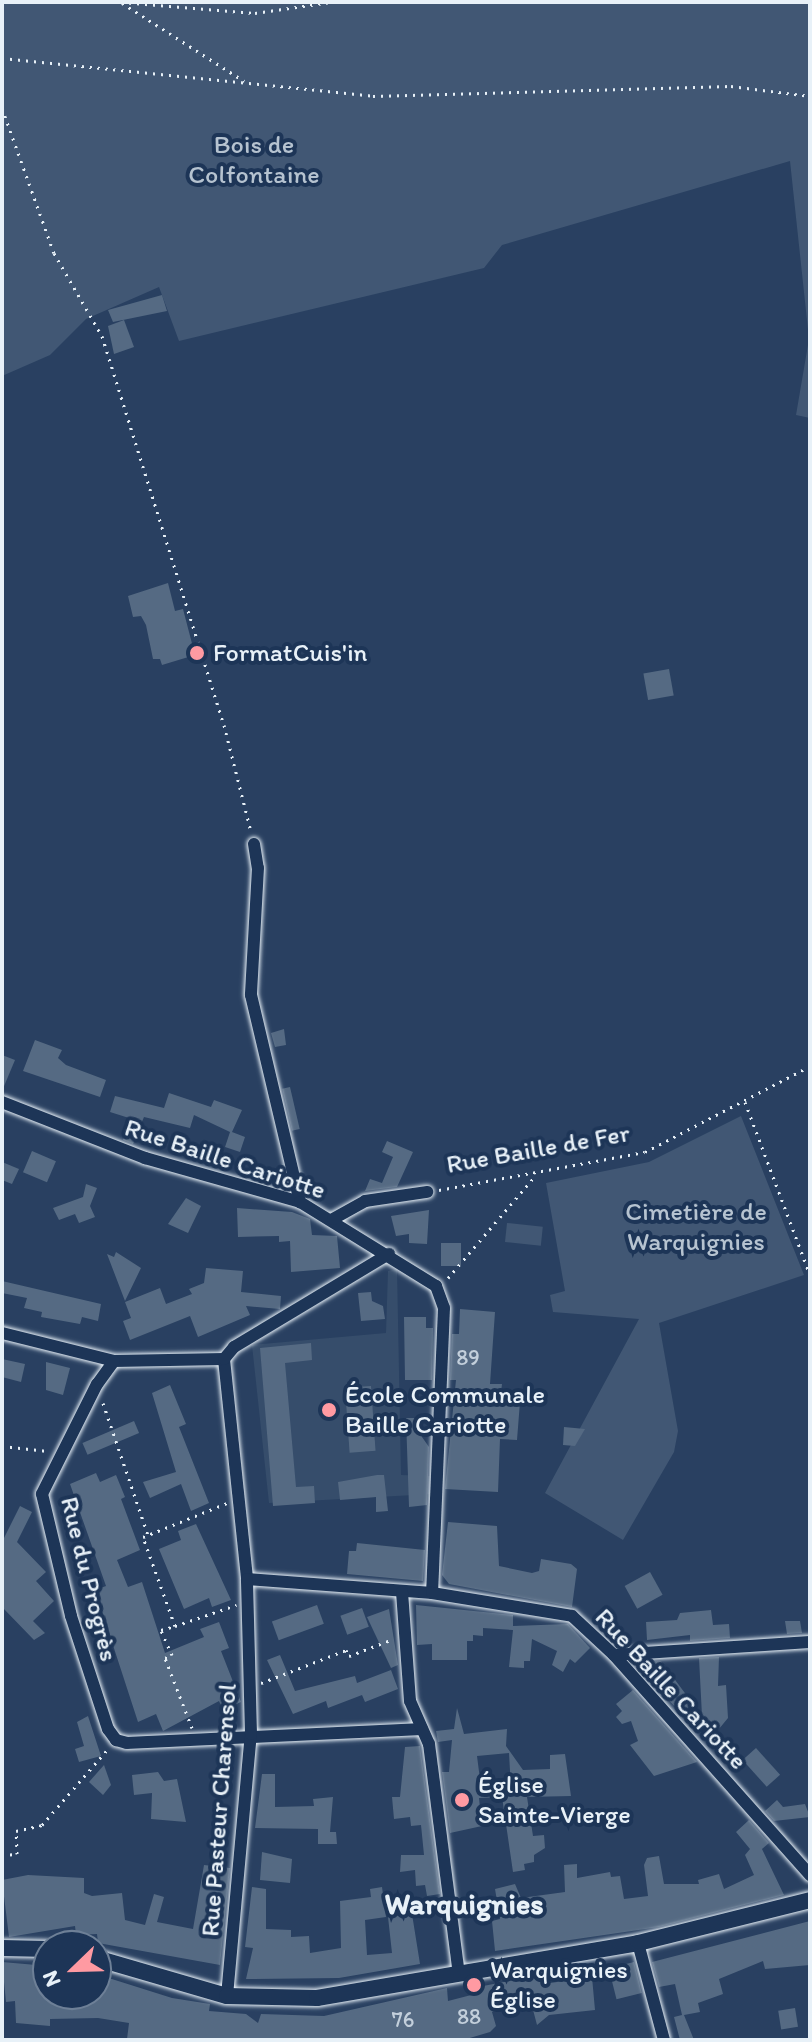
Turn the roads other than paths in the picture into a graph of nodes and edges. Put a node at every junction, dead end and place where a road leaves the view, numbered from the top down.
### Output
1 (254, 844) road end
2 (2, 1102) edge
3 (427, 1192) road end
4 (300, 1202) junction
5 (333, 1219) junction
6 (389, 1254) junction
7 (2, 1333) edge
8 (224, 1359) junction
9 (114, 1361) junction
10 (247, 1579) junction
11 (402, 1592) junction
12 (432, 1593) junction
13 (810, 1642) edge
14 (614, 1655) junction
15 (422, 1729) junction
16 (251, 1734) junction
17 (810, 1875) edge
18 (810, 1900) edge
19 (638, 1943) junction
20 (2, 1948) edge
21 (32, 1949) edge
22 (112, 1963) edge
23 (459, 1974) junction
24 (227, 1996) junction
25 (664, 2040) edge

1 - 4 street
2 - 4 street, Rue Baille Cariotte
3 - 5 street, Rue Baille de Fer
4 - 5 street, Rue Baille Cariotte
5 - 6 street, Rue Baille Cariotte
6 - 8 street
6 - 12 street, Rue Baille Cariotte
7 - 9 street
8 - 9 street
8 - 10 street, Rue Pasteur Charensol
9 - 16 street, Rue du Progrès
10 - 11 street
10 - 16 street, Rue Pasteur Charensol
11 - 12 street, Rue Baille Cariotte
11 - 15 street
12 - 14 street, Rue Baille Cariotte
13 - 14 street
14 - 17 street, Rue Baille Cariotte
15 - 16 street
15 - 23 street
16 - 24 street, Rue Pasteur Charensol
18 - 19 street
19 - 23 street
19 - 25 street
20 - 21 street
22 - 24 street
23 - 24 street

